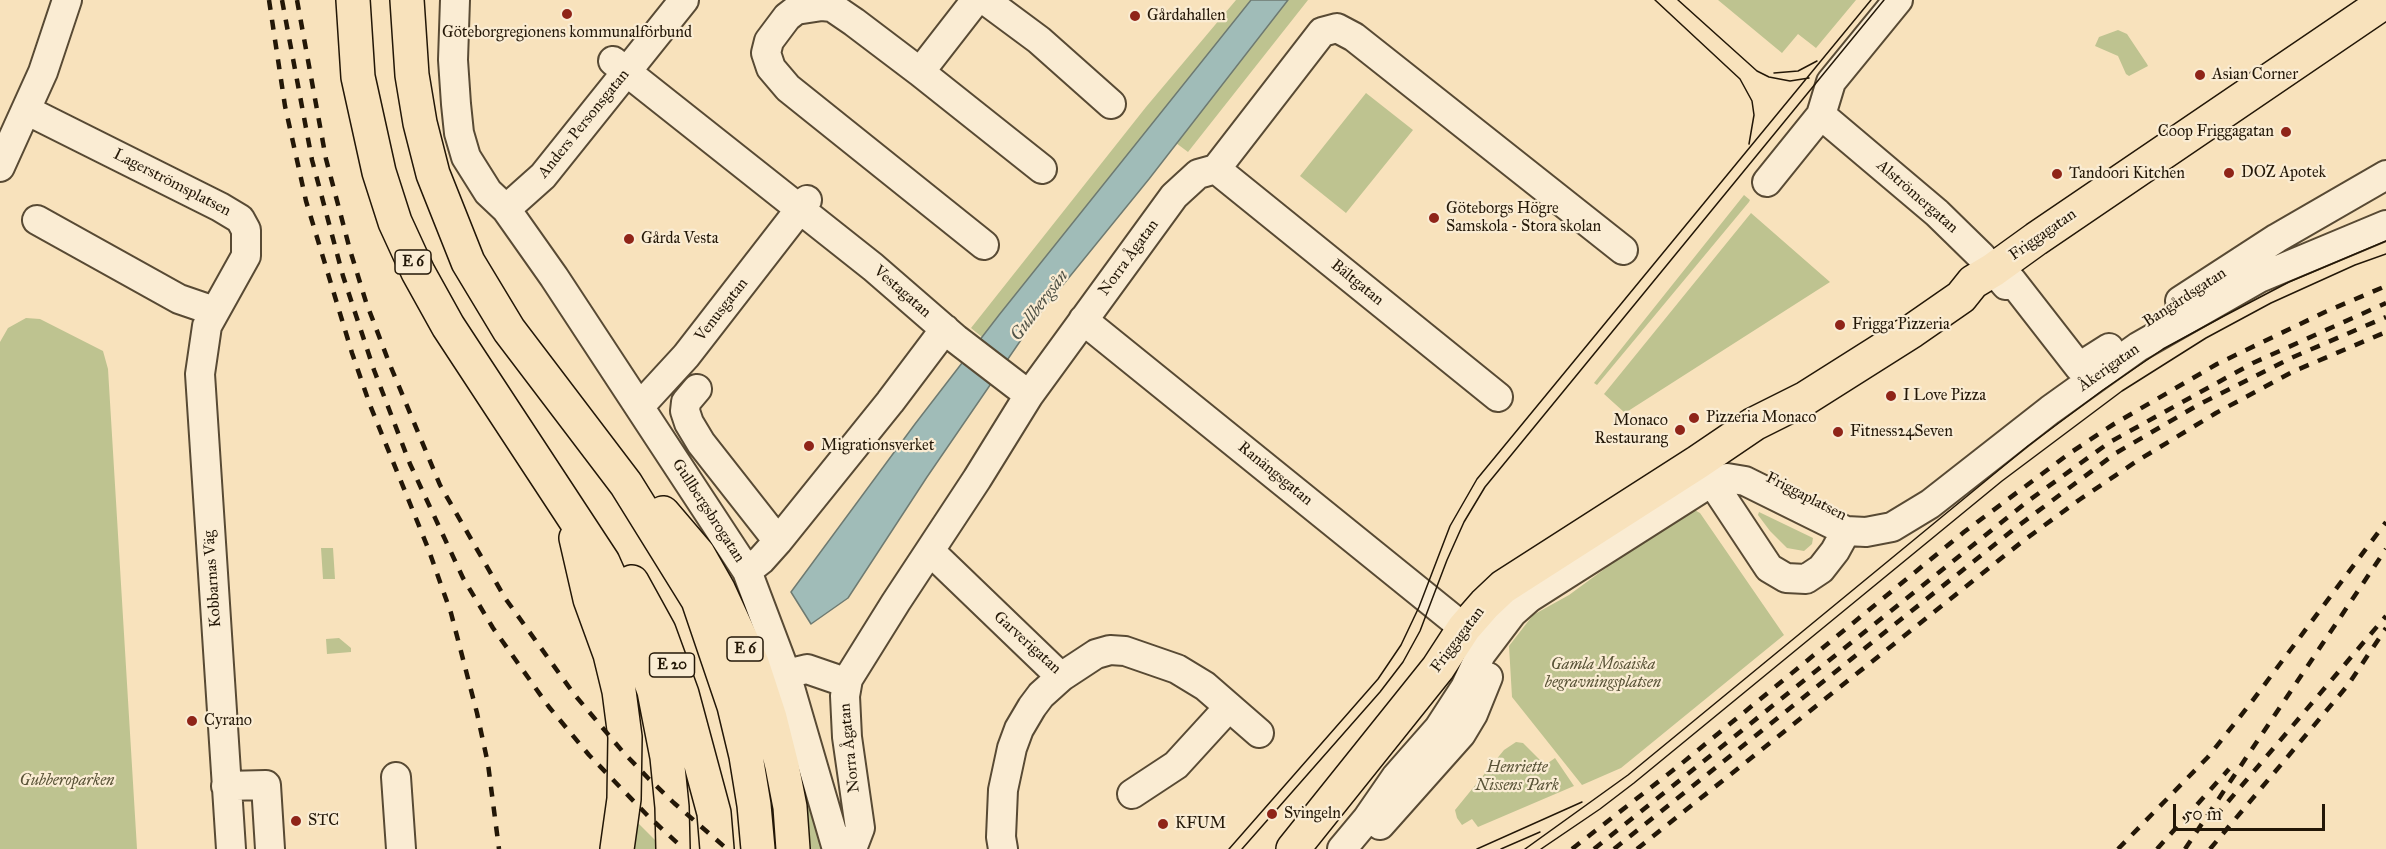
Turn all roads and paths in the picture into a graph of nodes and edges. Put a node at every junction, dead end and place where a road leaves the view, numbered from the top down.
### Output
1 (67, 0) edge
2 (353, 0) edge
3 (407, 0) edge
4 (455, 0) edge
5 (661, 0) edge
6 (684, 0) edge
7 (976, 0) edge
8 (985, 0) edge
9 (1898, 0) edge
10 (2386, 1) edge
11 (2386, 25) edge
12 (620, 66) junction
13 (920, 72) junction
14 (1111, 104) dead end
15 (26, 110) junction
16 (1821, 115) junction
17 (0, 167) edge
18 (1215, 169) junction
19 (1042, 170) dead end
20 (2386, 175) edge
21 (1767, 182) dead end
22 (803, 205) junction
23 (506, 209) junction
24 (37, 220) dead end
25 (2386, 225) edge
26 (984, 245) dead end
27 (1623, 250) dead end
28 (2004, 279) junction
29 (214, 311) junction
30 (1083, 320) junction
31 (945, 330) junction
32 (697, 389) dead end
33 (1029, 395) junction
34 (1498, 397) dead end
35 (640, 406) junction
36 (1704, 477) junction
37 (626, 484) junction
38 (570, 510) junction
39 (1886, 528) junction
40 (1846, 531) junction
41 (778, 541) junction
42 (930, 551) junction
43 (747, 571) junction
44 (1464, 628) junction
45 (1499, 631) junction
46 (786, 674) junction
47 (1061, 677) junction
48 (848, 680) junction
49 (1229, 707) junction
50 (1259, 733) dead end
51 (396, 777) dead end
52 (225, 786) junction
53 (1132, 794) dead end
54 (231, 849) edge
55 (270, 849) edge
56 (401, 849) edge
57 (617, 849) edge
58 (673, 849) edge
59 (717, 849) edge
60 (758, 849) edge
61 (793, 849) edge
62 (837, 849) edge
63 (852, 849) edge
64 (1003, 849) edge
65 (1293, 849) edge
66 (1342, 849) edge
67 (1364, 849) edge

1 - 15 street
2 - 38 main road, E 6
3 - 37 main road, E 6
4 - 23 street, Gullbergsbrogatan
5 - 12 street, Anders Personsgatan
6 - 12 street, Anders Personsgatan
7 - 13 street
8 - 14 street
9 - 16 street
10 - 28 main road, Friggagatan
11 - 28 main road, Friggagatan
12 - 22 street, Vestagatan
12 - 23 street, Anders Personsgatan
13 - 19 street
13 - 26 street
15 - 17 street
15 - 29 street, Lagerströmsplatsen
16 - 21 street
16 - 28 street, Alströmergatan
18 - 27 street, Norra Ågatan
18 - 30 street, Norra Ågatan
18 - 34 street, Bältgatan
20 - 28 street, Bangårdsgatan
22 - 31 street, Vestagatan
22 - 35 street, Venusgatan
23 - 35 street, Gullbergsbrogatan
24 - 29 street
25 - 39 street, Åkerigatan
28 - 36 main road, Friggagatan
29 - 52 street, Kobbarnas Väg
30 - 33 street, Norra Ågatan
30 - 44 street, Ranängsgatan
31 - 33 street
31 - 41 street, Vestagatan
32 - 41 street
33 - 42 street, Norra Ågatan
35 - 43 street, Gullbergsbrogatan
36 - 39 street, Friggaplatsen
36 - 40 street, Friggaplatsen
36 - 40 street, Friggaplatsen
36 - 44 main road, Friggagatan
36 - 45 street, Friggagatan
37 - 60 main road, E 6
37 - 61 main road, E 6
38 - 57 main road
38 - 58 main road, E 6
38 - 59 main road, E 20
39 - 40 street, Friggaplatsen
41 - 43 street, Vestagatan
42 - 47 street, Garverigatan
42 - 48 street, Norra Ågatan
43 - 46 street, Gullbergsbrogatan
44 - 65 main road, Friggagatan
45 - 66 street, Friggagatan
45 - 67 street
46 - 48 street
46 - 62 street, Gullbergsbrogatan
47 - 49 street, Garverigatan
47 - 64 street
48 - 63 street, Norra Ågatan
49 - 50 street, Garverigatan
49 - 53 street
51 - 56 street
52 - 54 street, Kobbarnas Väg
52 - 55 street

